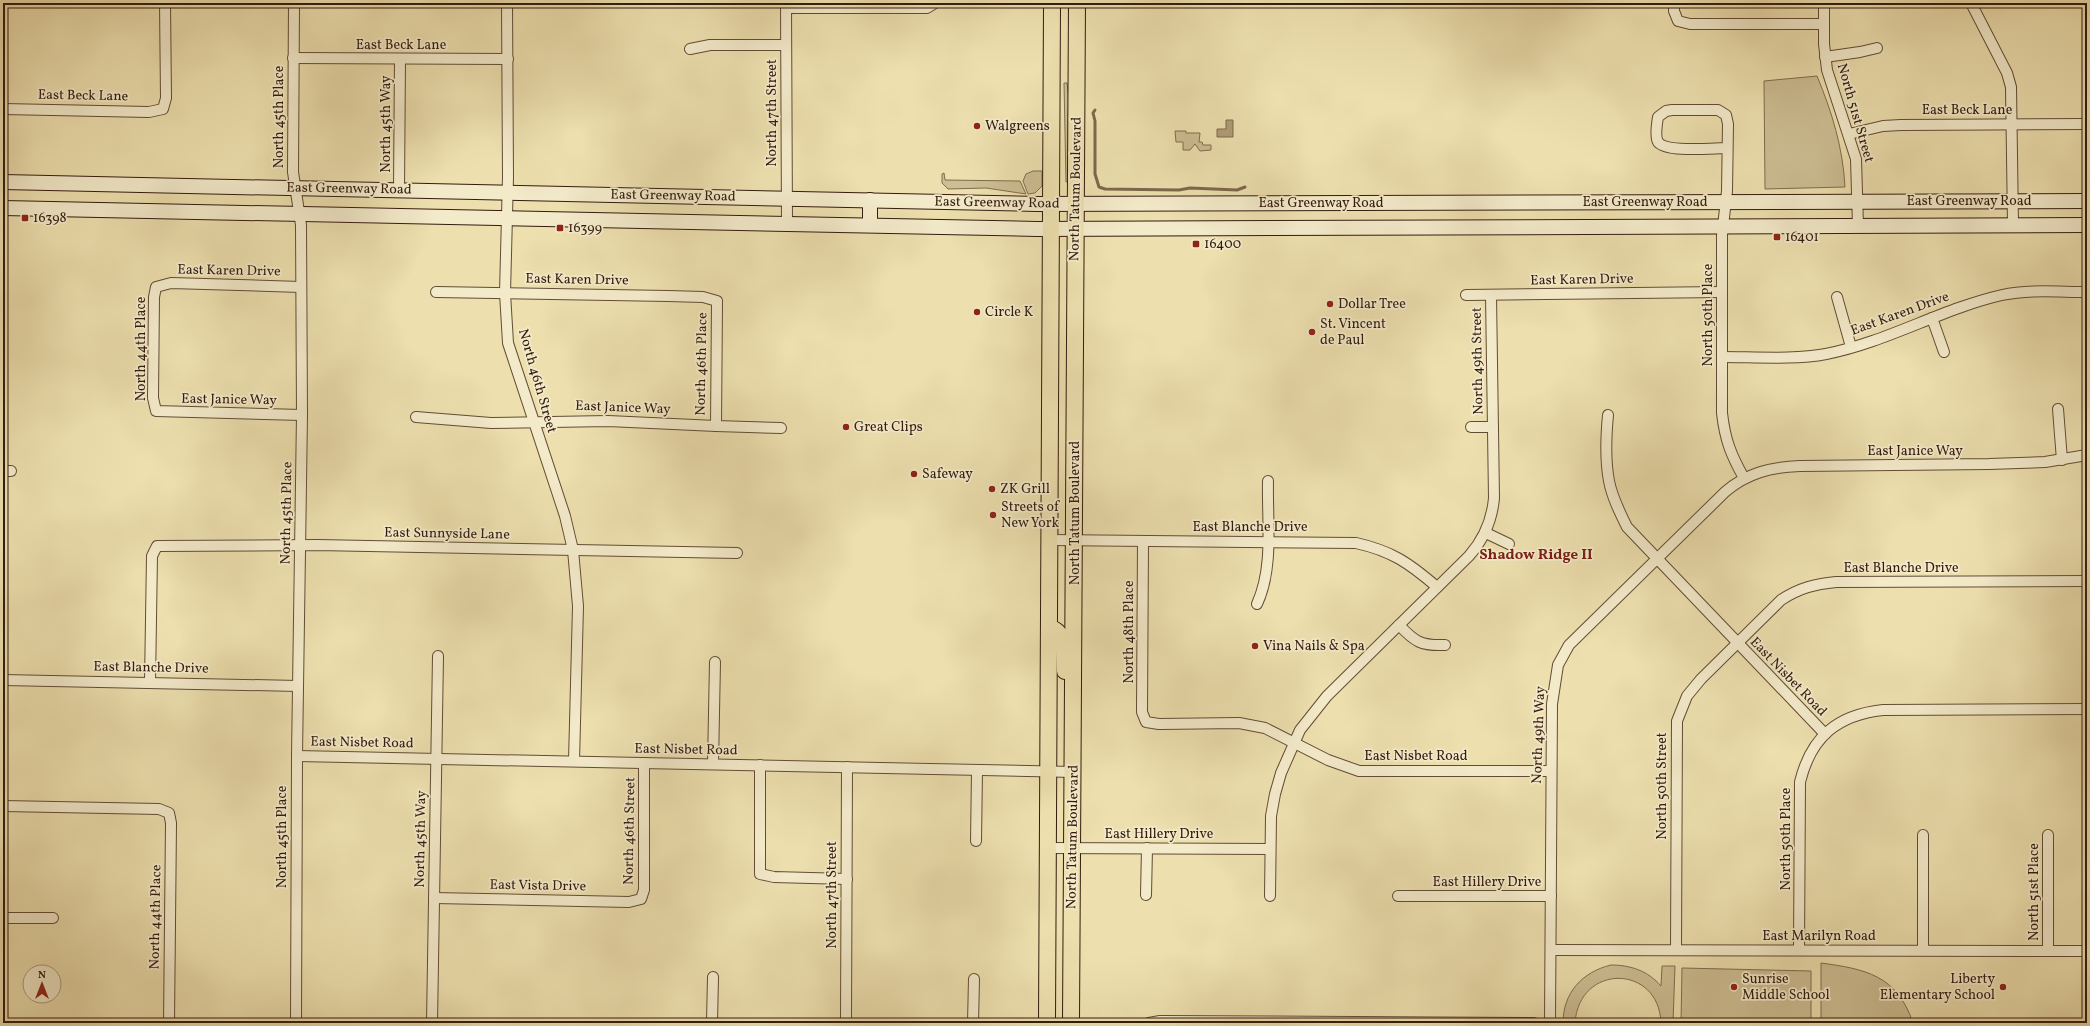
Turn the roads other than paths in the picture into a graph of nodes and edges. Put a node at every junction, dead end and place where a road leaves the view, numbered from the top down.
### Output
1 (165, 3) edge
2 (294, 3) edge
3 (507, 3) edge
4 (935, 3) edge
5 (1052, 3) edge
6 (1077, 3) edge
7 (1674, 3) edge
8 (1824, 3) edge
9 (1970, 3) edge
10 (786, 6) edge
11 (1824, 24) junction
12 (786, 45) junction
13 (1877, 48) dead end
14 (690, 49) dead end
15 (1825, 56) junction
16 (294, 58) junction
17 (400, 59) junction
18 (508, 59) junction
19 (3, 109) edge
20 (2013, 124) junction
21 (2087, 124) edge
22 (1849, 134) junction
23 (1727, 148) junction
24 (3, 182) edge
25 (295, 188) junction
26 (399, 190) junction
27 (508, 193) junction
28 (786, 199) junction
29 (870, 200) junction
30 (1725, 201) junction
31 (1858, 201) junction
32 (2087, 201) edge
33 (2013, 202) junction
34 (1052, 204) junction
35 (1076, 204) junction
36 (3, 208) edge
37 (298, 214) junction
38 (507, 218) junction
39 (787, 223) junction
40 (870, 225) junction
41 (2013, 225) junction
42 (2087, 225) edge
43 (1723, 226) junction
44 (1858, 226) junction
45 (1052, 229) junction
46 (1076, 229) junction
47 (1052, 274) junction
48 (156, 287) joint
49 (301, 287) junction
50 (436, 292) dead end
51 (1722, 292) junction
52 (2087, 292) edge
53 (505, 293) junction
54 (1466, 295) dead end
55 (1491, 295) junction
56 (1837, 297) dead end
57 (718, 301) joint
58 (1932, 318) junction
59 (1852, 347) junction
60 (1944, 352) dead end
61 (1722, 357) junction
62 (1075, 366) junction
63 (2058, 409) dead end
64 (156, 411) joint
65 (302, 414) junction
66 (1608, 415) dead end
67 (416, 417) dead end
68 (1051, 418) junction
69 (533, 422) junction
70 (716, 426) junction
71 (1471, 427) dead end
72 (1493, 427) junction
73 (781, 428) dead end
74 (2087, 455) edge
75 (2062, 460) junction
76 (1744, 478) junction
77 (1268, 481) dead end
78 (1486, 533) junction
79 (1050, 540) junction
80 (1075, 541) junction
81 (1143, 541) junction
82 (1268, 542) junction
83 (1509, 544) dead end
84 (301, 545) junction
85 (573, 550) junction
86 (737, 553) dead end
87 (1656, 560) junction
88 (2087, 581) edge
89 (1436, 587) junction
90 (1257, 604) dead end
91 (1399, 624) junction
92 (1049, 628) junction
93 (1737, 644) junction
94 (1445, 645) dead end
95 (438, 656) dead end
96 (715, 662) dead end
97 (3, 680) edge
98 (150, 682) junction
99 (298, 686) junction
100 (1074, 707) junction
101 (2087, 709) edge
102 (1146, 722) joint
103 (1825, 734) junction
104 (1294, 742) junction
105 (296, 756) junction
106 (436, 758) junction
107 (574, 761) junction
108 (644, 762) junction
109 (713, 764) junction
110 (760, 765) junction
111 (847, 767) junction
112 (977, 770) junction
113 (1049, 771) junction
114 (1551, 771) junction
115 (1074, 772) junction
116 (3, 806) edge
117 (1923, 835) dead end
118 (2048, 835) dead end
119 (976, 841) dead end
120 (1048, 848) junction
121 (1072, 848) junction
122 (1147, 848) junction
123 (1270, 849) junction
124 (846, 879) junction
125 (1146, 895) dead end
126 (1270, 896) dead end
127 (1398, 896) dead end
128 (1551, 896) junction
129 (434, 898) junction
130 (641, 899) joint
131 (3, 918) edge
132 (53, 918) dead end
133 (1551, 950) junction
134 (1676, 950) junction
135 (1799, 950) junction
136 (1923, 950) junction
137 (2048, 950) junction
138 (2087, 951) edge
139 (713, 977) dead end
140 (974, 979) dead end
141 (169, 1023) edge
142 (296, 1023) edge
143 (432, 1023) edge
144 (712, 1023) edge
145 (846, 1023) edge
146 (973, 1023) edge
147 (1047, 1023) edge
148 (1071, 1023) edge
149 (1149, 1023) edge
150 (1436, 1023) edge
151 (1534, 1023) edge
152 (1550, 1023) edge

1 - 19 street, East Beck Lane
2 - 16 street, North 45th Place
3 - 18 street, North 46th Street
4 - 10 street
5 - 34 main road, North Tatum Boulevard
6 - 35 main road, North Tatum Boulevard
7 - 11 street
8 - 11 street, North 51st Street
9 - 20 street
10 - 12 street, North 47th Street
11 - 15 street, North 51st Street
12 - 14 street
12 - 28 street, North 47th Street
13 - 15 street, North 51st Street
15 - 22 street, North 51st Street
16 - 17 street, East Beck Lane
16 - 25 street, North 45th Place
17 - 18 street, East Beck Lane
17 - 26 street, North 45th Way
18 - 27 street, North 46th Street
20 - 21 street, East Beck Lane
20 - 22 street, East Beck Lane
20 - 33 street
22 - 31 street, North 51st Street
23 - 23 street, North 50th Place
23 - 30 street, North 50th Place
24 - 25 main road, East Greenway Road
25 - 26 main road, East Greenway Road
25 - 37 street, North 45th Place
26 - 27 main road, East Greenway Road
27 - 28 main road, East Greenway Road
27 - 38 street, North 46th Street
28 - 29 main road, East Greenway Road
28 - 39 street, North 47th Street
29 - 34 main road, East Greenway Road
29 - 40 main road
30 - 31 main road, East Greenway Road
30 - 35 main road, East Greenway Road
30 - 43 street, North 50th Place
31 - 33 main road, East Greenway Road
31 - 44 street, North 51st Street
32 - 33 main road, East Greenway Road
33 - 41 street
34 - 35 main road, East Greenway Road
34 - 45 main road, North Tatum Boulevard
35 - 46 main road, North Tatum Boulevard
36 - 37 main road, East Greenway Road
37 - 38 main road, East Greenway Road
37 - 49 street, North 45th Place
38 - 39 main road, East Greenway Road
38 - 53 street, North 46th Street
39 - 40 main road, East Greenway Road
40 - 45 main road, East Greenway Road
41 - 42 main road, East Greenway Road
41 - 44 main road, East Greenway Road
43 - 44 main road, East Greenway Road
43 - 46 main road, East Greenway Road
43 - 51 street, North 50th Place
45 - 46 main road, East Greenway Road
45 - 47 main road, North Tatum Boulevard
46 - 62 main road, North Tatum Boulevard
47 - 62 main road
47 - 68 main road, North Tatum Boulevard
48 - 49 street, East Karen Drive
48 - 64 street, North 44th Place
49 - 65 street, North 45th Place
50 - 53 street, East Karen Drive
51 - 55 street, East Karen Drive
51 - 61 street, North 50th Place
52 - 58 street, East Karen Drive
53 - 57 street, East Karen Drive
53 - 69 street, North 46th Street
54 - 55 street, East Karen Drive
55 - 72 street, North 49th Street
56 - 59 street
57 - 70 street, North 46th Place
58 - 59 street, East Karen Drive
58 - 60 street
59 - 61 street, East Karen Drive
61 - 76 street, North 50th Place
62 - 68 main road
62 - 80 main road, North Tatum Boulevard
63 - 75 street
64 - 65 street, East Janice Way
65 - 84 street, North 45th Place
66 - 87 street, East Nisbet Road
67 - 69 street, East Janice Way
68 - 79 main road, North Tatum Boulevard
68 - 80 main road
69 - 70 street, East Janice Way
69 - 85 street, North 46th Street
70 - 73 street, East Janice Way
71 - 72 street, North 49th Street
72 - 78 street, North 49th Street
74 - 75 street, East Janice Way
75 - 76 street, East Janice Way
76 - 87 street, North 49th Way
77 - 82 street
78 - 83 street
78 - 89 street, North 49th Street
79 - 80 street, East Blanche Drive
79 - 92 main road, North Tatum Boulevard
80 - 81 street, East Blanche Drive
80 - 100 main road, North Tatum Boulevard
81 - 82 street, East Blanche Drive
81 - 102 street, North 48th Place
82 - 89 street, East Blanche Drive
82 - 90 street
84 - 85 street, East Sunnyside Lane
84 - 98 street, East Sunnyside Lane
84 - 99 street, North 45th Place
85 - 86 street, East Sunnyside Lane
85 - 107 street, North 46th Street
87 - 93 street, East Nisbet Road
87 - 114 street, North 49th Way
88 - 93 street, East Blanche Drive
89 - 91 street, North 49th Street
91 - 94 street
91 - 104 street, North 49th Street
92 - 100 main road
92 - 113 main road, North Tatum Boulevard
93 - 103 street, East Nisbet Road
93 - 134 street, North 50th Street
95 - 106 street, North 45th Way
96 - 109 street
97 - 98 street, East Blanche Drive
98 - 99 street, East Blanche Drive
99 - 105 street, North 45th Place
100 - 115 main road, North Tatum Boulevard
101 - 103 street, East Nisbet Road
102 - 104 street, East Nisbet Road
103 - 135 street, North 50th Place
104 - 114 street, East Nisbet Road
104 - 123 street, North 49th Street
105 - 106 street, East Nisbet Road
105 - 142 street, North 45th Place
106 - 107 street, East Nisbet Road
106 - 129 street, North 45th Way
107 - 108 street, East Nisbet Road
108 - 109 street, East Nisbet Road
108 - 130 street, North 46th Street
109 - 110 street, East Nisbet Road
110 - 111 street, East Nisbet Road
110 - 124 street
111 - 112 street, East Nisbet Road
111 - 124 street, North 47th Street
112 - 113 street, East Nisbet Road
112 - 119 street
113 - 115 street, East Nisbet Road
113 - 120 main road, North Tatum Boulevard
114 - 128 street, North 49th Way
115 - 121 main road, North Tatum Boulevard
116 - 141 street, North 44th Place
117 - 136 street
118 - 137 street, North 51st Place
120 - 121 street, East Hillery Drive
120 - 147 main road, North Tatum Boulevard
121 - 122 street, East Hillery Drive
121 - 148 main road, North Tatum Boulevard
122 - 123 street, East Hillery Drive
122 - 125 street
123 - 126 street, North 49th Street
124 - 145 street, North 47th Street
127 - 128 street, East Hillery Drive
128 - 133 street, North 49th Way
129 - 130 street, East Vista Drive
129 - 143 street, North 45th Way
131 - 132 street
133 - 134 street, East Marilyn Road
133 - 152 street, North 49th Way
134 - 135 street, East Marilyn Road
135 - 136 street, East Marilyn Road
136 - 137 street, East Marilyn Road
137 - 138 street, East Marilyn Road
139 - 144 street
140 - 146 street
149 - 150 street
150 - 151 street

